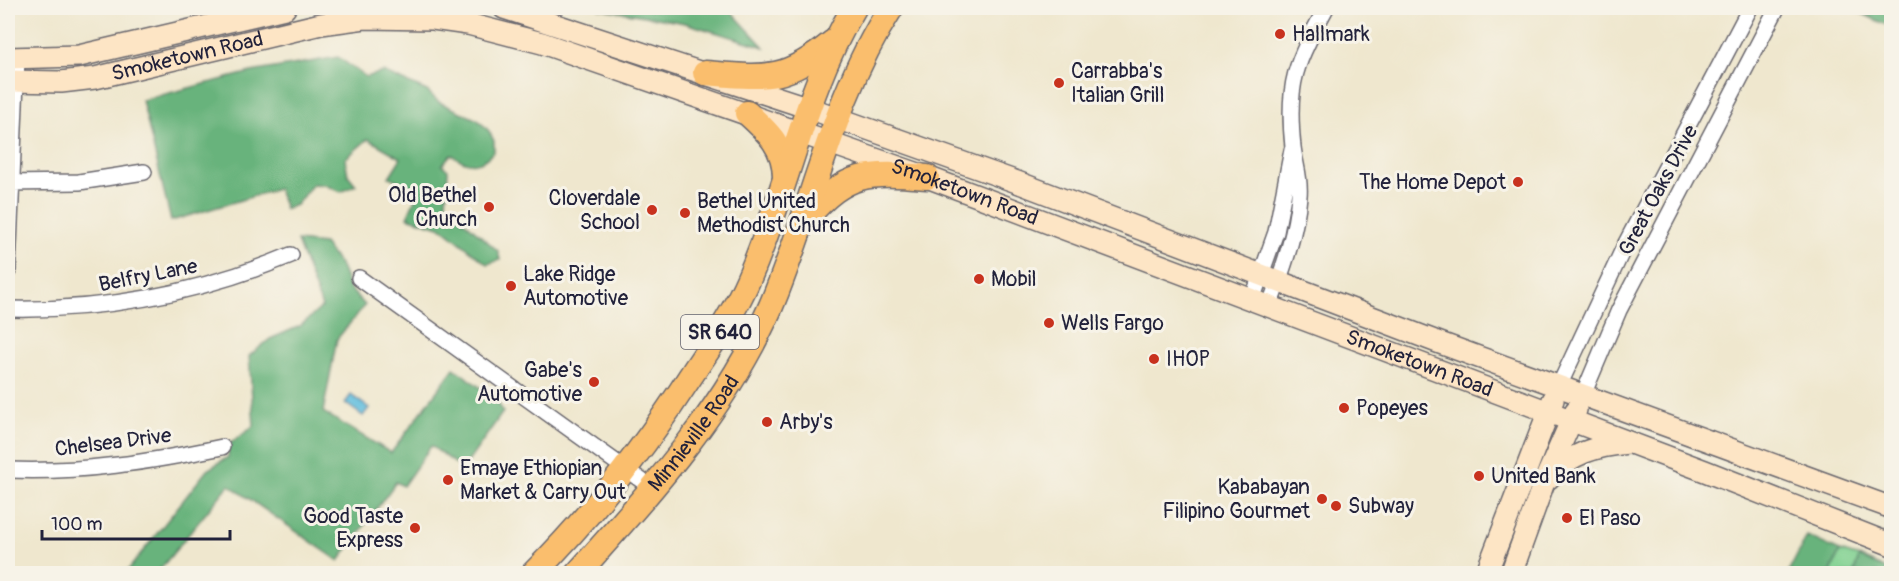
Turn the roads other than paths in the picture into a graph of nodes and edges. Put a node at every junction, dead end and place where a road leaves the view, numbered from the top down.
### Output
1 (285, 8) edge
2 (504, 8) edge
3 (855, 8) edge
4 (891, 8) edge
5 (1326, 8) edge
6 (1750, 8) edge
7 (1777, 8) edge
8 (837, 38) junction
9 (12, 58) edge
10 (705, 73) junction
11 (12, 82) edge
12 (809, 108) junction
13 (747, 113) junction
14 (836, 118) junction
15 (801, 132) junction
16 (828, 141) junction
17 (144, 172) dead end
18 (785, 177) junction
19 (927, 177) junction
20 (9, 184) edge
21 (803, 221) junction
22 (291, 255) dead end
23 (8, 271) edge
24 (1270, 277) junction
25 (359, 278) dead end
26 (1260, 303) junction
27 (8, 309) edge
28 (1559, 386) junction
29 (1583, 395) junction
30 (1548, 412) junction
31 (1570, 420) junction
32 (1631, 443) junction
33 (222, 447) dead end
34 (8, 470) edge
35 (624, 470) junction
36 (1543, 485) junction
37 (652, 488) junction
38 (1892, 508) edge
39 (1892, 545) edge
40 (533, 573) edge
41 (577, 573) edge
42 (1486, 573) edge
43 (1510, 573) edge

1 - 9 main road, Smoketown Road
2 - 10 main road, Smoketown Road
3 - 8 main road, Minnieville Road / SR 640
4 - 14 main road, Minnieville Road / SR 640
5 - 24 street
6 - 28 street, Great Oaks Drive
7 - 29 street, Great Oaks Drive
8 - 10 main road
8 - 12 main road, Minnieville Road / SR 640
9 - 11 street
10 - 12 main road, Smoketown Road
11 - 13 main road, Smoketown Road
11 - 20 street
12 - 14 main road, Smoketown Road
12 - 15 main road, Minnieville Road / SR 640
13 - 15 main road, Smoketown Road
13 - 18 main road
14 - 16 main road, Minnieville Road / SR 640
14 - 24 main road, Smoketown Road
15 - 16 main road, Smoketown Road
15 - 18 main road, Minnieville Road / SR 640
16 - 19 main road, Smoketown Road
16 - 21 main road, Minnieville Road / SR 640
17 - 20 street
18 - 35 main road, Minnieville Road / SR 640
19 - 21 main road
19 - 26 main road, Smoketown Road
20 - 23 street
21 - 37 main road, Minnieville Road / SR 640
22 - 27 street, Belfry Lane
24 - 26 street
24 - 28 main road, Smoketown Road
25 - 35 street
26 - 30 main road, Smoketown Road
28 - 29 main road, Smoketown Road
28 - 30 main road
29 - 31 main road
29 - 38 main road, Smoketown Road
30 - 31 main road, Smoketown Road
30 - 42 main road
31 - 32 main road, Smoketown Road
31 - 36 main road
32 - 36 main road
32 - 39 main road, Smoketown Road
33 - 34 street, Chelsea Drive
35 - 37 street
35 - 40 main road, Minnieville Road / SR 640
36 - 43 main road
37 - 41 main road, Minnieville Road / SR 640

